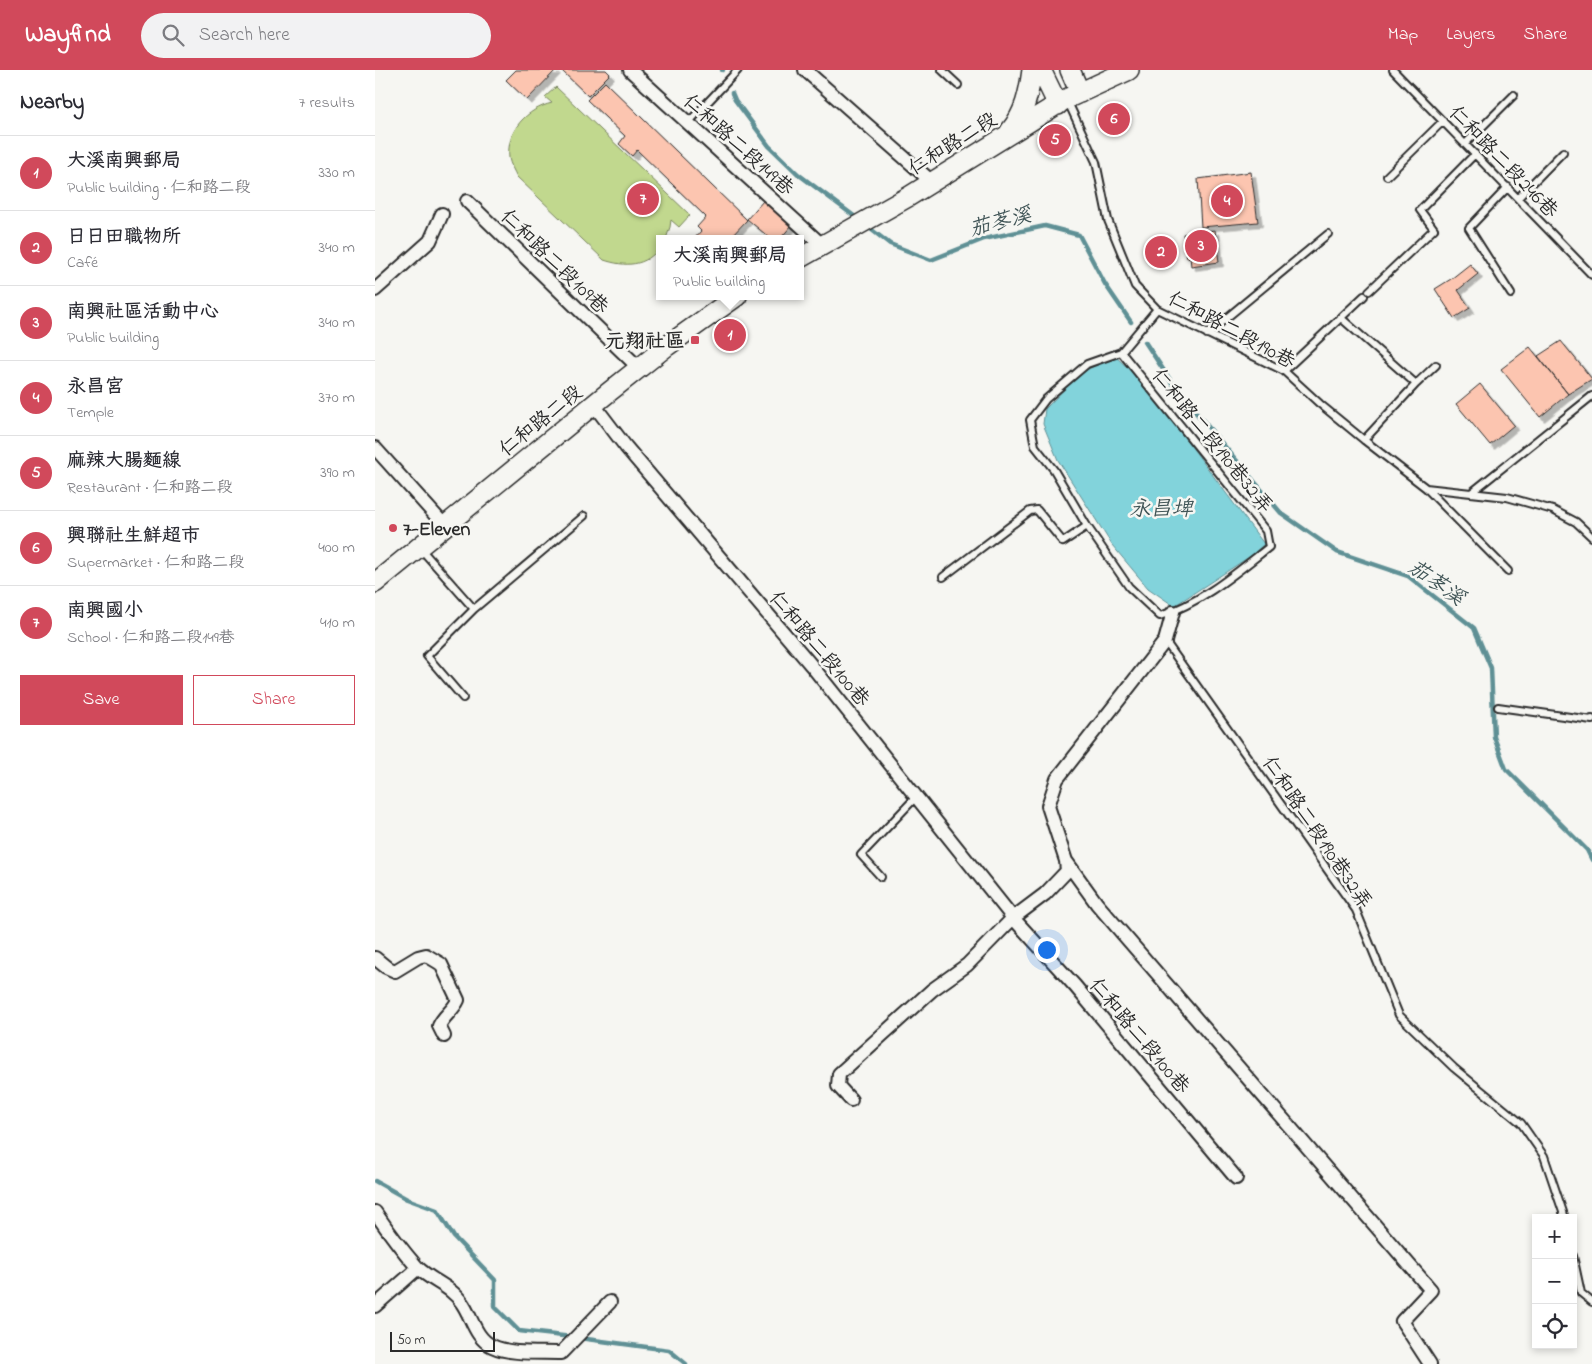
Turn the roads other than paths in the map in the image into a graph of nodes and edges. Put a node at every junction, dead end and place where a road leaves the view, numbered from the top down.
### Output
1 (631, 70) edge
2 (738, 70) edge
3 (805, 70) edge
4 (942, 70) edge
5 (1032, 70) edge
6 (1041, 70) edge
7 (1070, 70) edge
8 (1393, 70) edge
9 (1119, 71) edge
10 (958, 85) dead end
11 (1514, 95) dead end
12 (1068, 99) junction
13 (1443, 121) junction
14 (688, 123) junction
15 (1005, 136) junction
16 (1465, 144) junction
17 (1563, 152) dead end
18 (1475, 154) junction
19 (1387, 176) dead end
20 (932, 182) junction
21 (1508, 187) junction
22 (1518, 198) junction
23 (467, 201) dead end
24 (442, 214) dead end
25 (1328, 234) dead end
26 (822, 245) junction
27 (804, 256) edge
28 (1592, 275) edge
29 (375, 290) edge
30 (1511, 294) dead end
31 (732, 300) edge
32 (1157, 309) junction
33 (1341, 318) junction
34 (1207, 334) junction
35 (1121, 352) junction
36 (1436, 365) dead end
37 (639, 368) junction
38 (1284, 371) junction
39 (1416, 384) junction
40 (1592, 396) edge
41 (594, 405) junction
42 (1364, 440) junction
43 (375, 448) edge
44 (1426, 488) junction
45 (1471, 493) junction
46 (584, 516) dead end
47 (445, 526) junction
48 (1087, 526) junction
49 (1592, 537) edge
50 (419, 547) junction
51 (1507, 571) dead end
52 (943, 577) dead end
53 (375, 584) edge
54 (475, 609) junction
55 (1173, 612) junction
56 (1165, 641) junction
57 (463, 698) dead end
58 (1498, 707) dead end
59 (1592, 719) edge
60 (917, 797) junction
61 (1066, 861) junction
62 (881, 877) dead end
63 (1013, 918) junction
64 (375, 958) edge
65 (444, 1036) dead end
66 (851, 1100) dead end
67 (1236, 1178) dead end
68 (375, 1212) edge
69 (1564, 1214) edge
70 (1574, 1259) edge
71 (418, 1268) junction
72 (610, 1302) dead end
73 (1592, 1302) edge
74 (375, 1306) edge
75 (1430, 1364) edge

1 - 14 street, 仁和路二段149巷
2 - 14 lane
3 - 20 street
4 - 10 lane
5 - 15 main road
6 - 12 main road
7 - 12 main road
8 - 13 lane, 仁和路二段246巷
9 - 12 main road, 仁和路二段
11 - 16 lane
12 - 15 main road, 仁和路二段
12 - 32 lane, 仁和路二段190巷
13 - 16 lane, 仁和路二段246巷
13 - 19 lane
14 - 26 street, 仁和路二段149巷
15 - 20 main road, 仁和路二段
16 - 18 lane, 仁和路二段246巷
17 - 22 lane
18 - 21 lane, 仁和路二段246巷
18 - 33 lane
20 - 26 main road, 仁和路二段
21 - 22 lane, 仁和路二段246巷
21 - 30 lane
22 - 28 lane, 仁和路二段246巷
23 - 37 street, 仁和路二段109巷
24 - 29 street
25 - 34 lane
26 - 27 main road, 仁和路二段
31 - 37 main road, 仁和路二段
32 - 34 lane, 仁和路二段190巷
32 - 35 lane
33 - 38 lane
33 - 39 lane
34 - 38 lane, 仁和路二段190巷
35 - 48 lane
35 - 55 lane, 仁和路二段190巷32弄
36 - 39 lane
37 - 41 main road, 仁和路二段
38 - 42 lane, 仁和路二段190巷
39 - 42 lane
40 - 45 lane
41 - 47 main road, 仁和路二段
41 - 60 street, 仁和路二段100巷
42 - 44 lane, 仁和路二段190巷
43 - 47 street
44 - 45 lane
44 - 51 lane, 仁和路二段190巷
45 - 49 lane
46 - 54 lane
47 - 50 main road, 仁和路二段
48 - 52 lane
48 - 55 lane
50 - 53 main road, 仁和路二段
50 - 54 lane
54 - 57 lane
55 - 56 street
56 - 61 street
56 - 69 lane, 仁和路二段190巷32弄
58 - 59 lane
60 - 62 lane
60 - 63 street, 仁和路二段100巷
61 - 63 street
61 - 75 street
63 - 66 street
63 - 67 street, 仁和路二段100巷
64 - 65 street
68 - 71 street
70 - 73 lane
71 - 72 street
71 - 74 street

